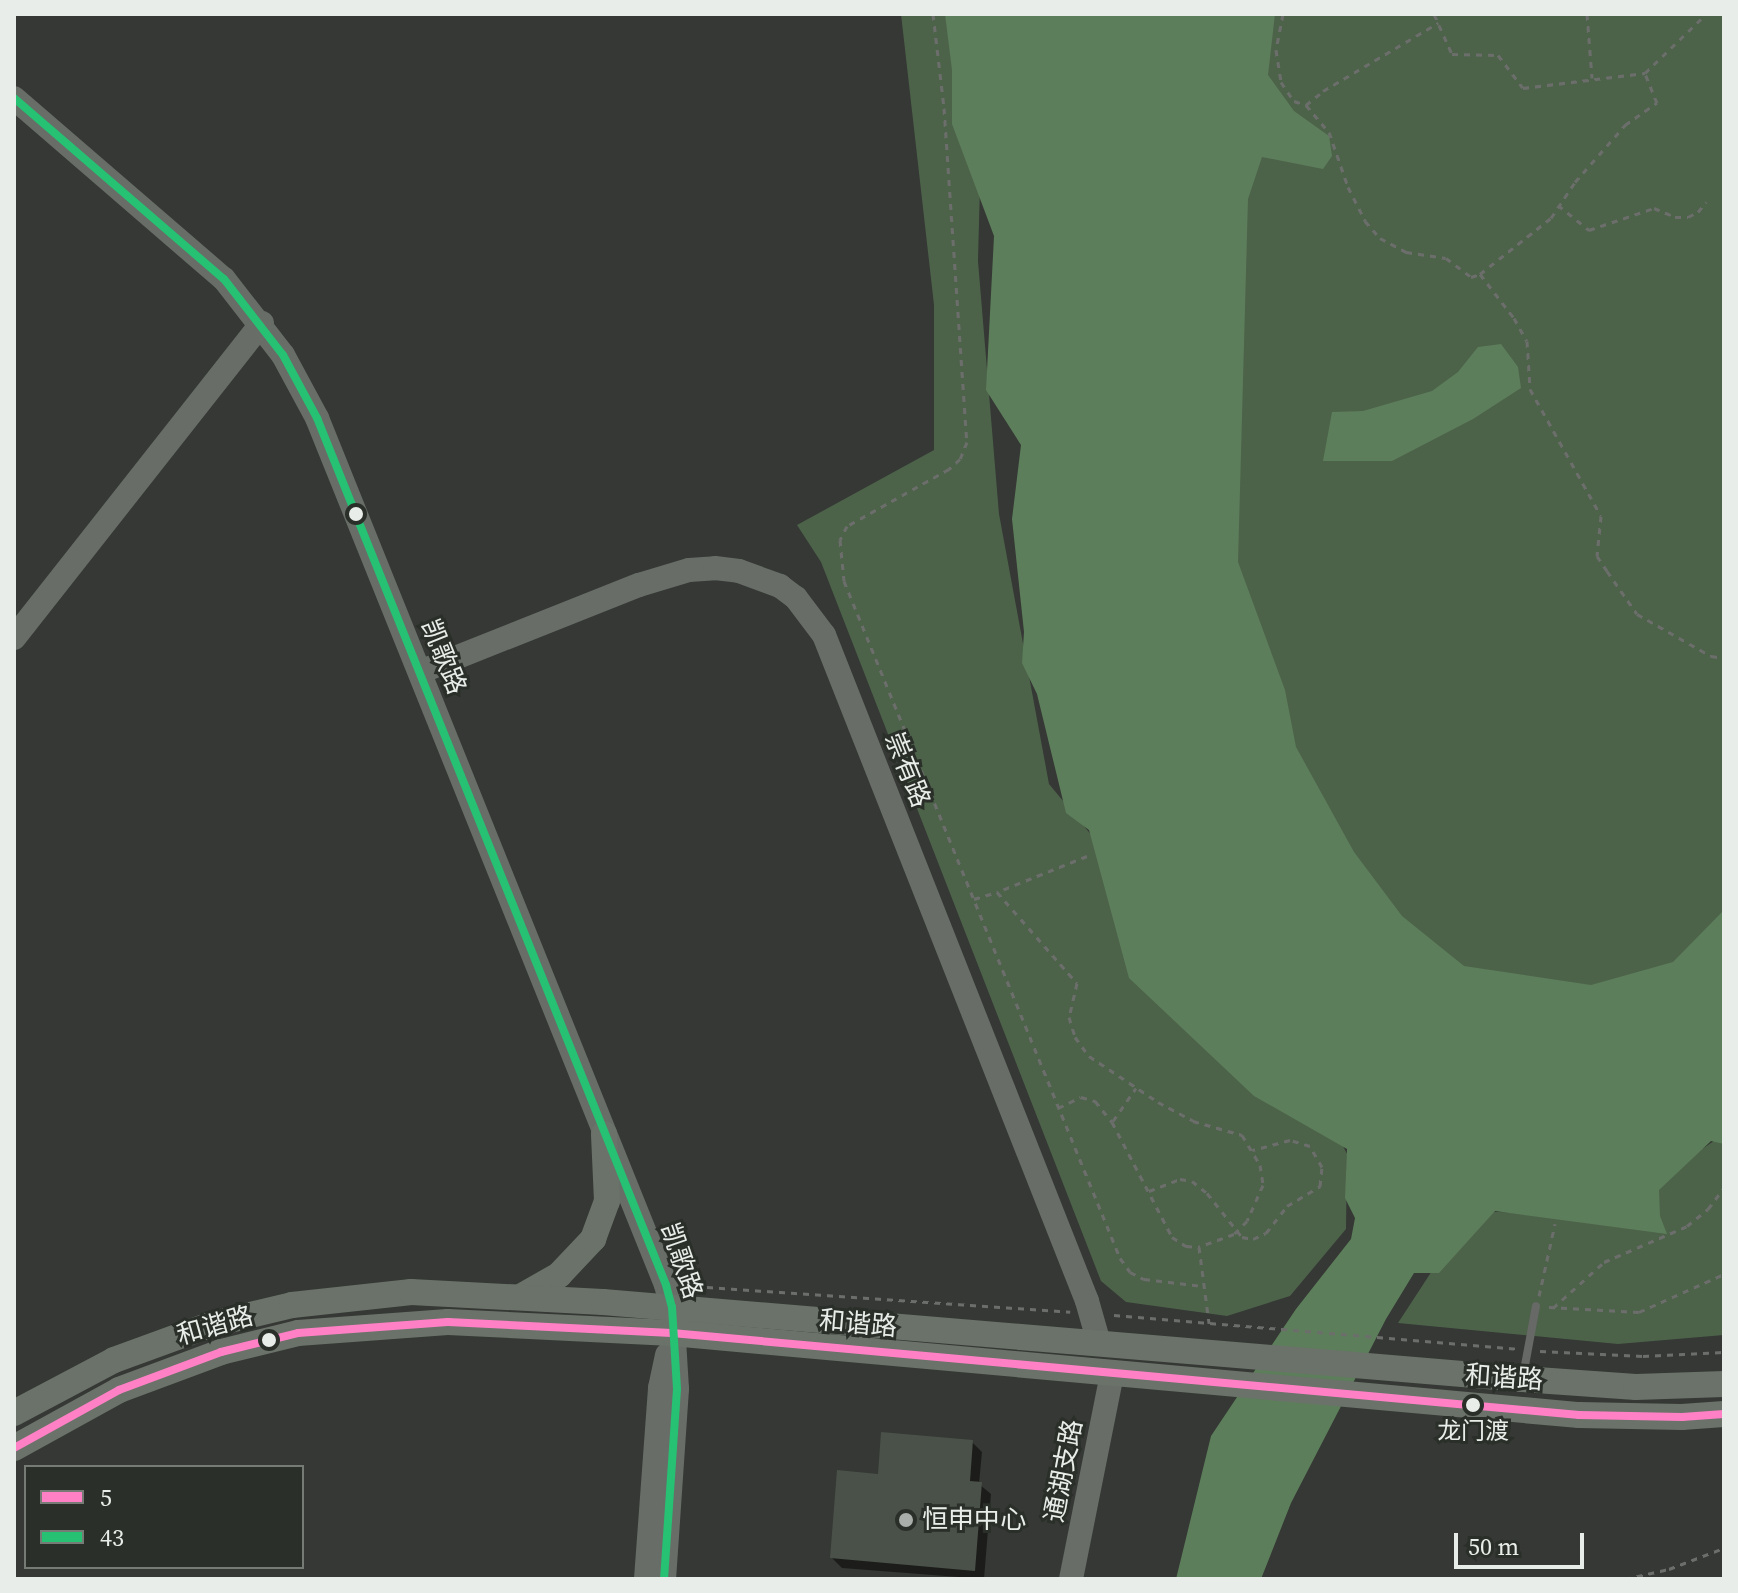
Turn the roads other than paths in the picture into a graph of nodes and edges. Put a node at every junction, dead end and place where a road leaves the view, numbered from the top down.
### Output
1 (14, 98) edge
2 (262, 323) junction
3 (14, 638) edge
4 (420, 672) junction
5 (604, 1134) junction
6 (522, 1296) junction
7 (1536, 1306) road end
8 (670, 1308) junction
9 (1099, 1343) junction
10 (1118, 1375) junction
11 (1522, 1379) junction
12 (1724, 1384) edge
13 (15, 1406) edge
14 (1724, 1414) edge
15 (14, 1448) edge
16 (646, 1579) edge
17 (664, 1579) edge
18 (1071, 1579) edge

1 - 2 street, 凯歌路
2 - 3 street
2 - 4 street, 凯歌路
4 - 5 street, 凯歌路
4 - 9 street, 崇有路
5 - 6 main road
5 - 8 street, 凯歌路
6 - 8 main road, 和谐路
6 - 13 main road, 和谐路
7 - 11 lane
8 - 9 main road, 和谐路
8 - 10 main road, 和谐路
8 - 15 main road, 和谐路
8 - 16 street, 凯歌路
8 - 17 street, 凯歌路
9 - 11 main road, 和谐路
10 - 14 main road, 和谐路
10 - 18 street, 通湖支路
11 - 12 main road, 和谐路

